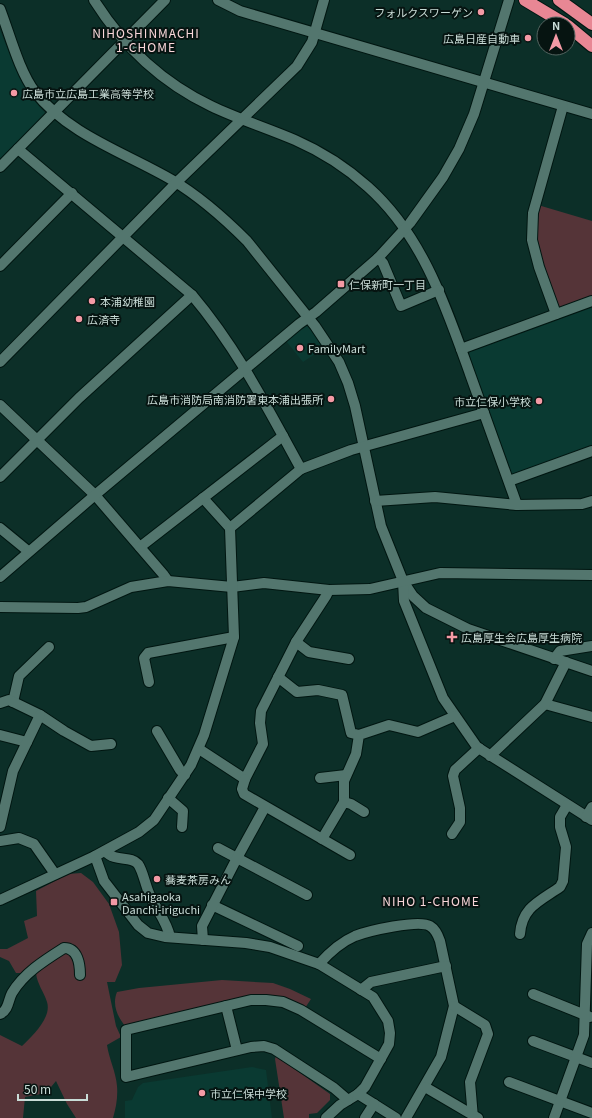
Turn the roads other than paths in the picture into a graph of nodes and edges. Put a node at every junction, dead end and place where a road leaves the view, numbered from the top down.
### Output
1 (94, 0) edge
2 (165, 0) edge
3 (218, 0) edge
4 (324, 0) edge
5 (509, 0) edge
6 (525, 0) edge
7 (560, 0) edge
8 (0, 9) edge
9 (552, 16) edge
10 (592, 24) edge
11 (315, 32) junction
12 (576, 33) edge
13 (124, 41) junction
14 (592, 46) edge
15 (485, 82) junction
16 (563, 106) junction
17 (54, 111) junction
18 (592, 114) edge
19 (241, 119) junction
20 (18, 149) junction
21 (0, 167) edge
22 (176, 183) junction
23 (72, 193) junction
24 (405, 229) junction
25 (124, 237) junction
26 (378, 258) junction
27 (0, 266) edge
28 (439, 290) junction
29 (192, 296) junction
30 (592, 301) edge
31 (556, 314) junction
32 (308, 317) junction
33 (461, 349) junction
34 (0, 362) edge
35 (246, 368) junction
36 (0, 405) edge
37 (484, 413) junction
38 (283, 436) junction
39 (37, 440) junction
40 (364, 446) junction
41 (592, 451) edge
42 (301, 469) junction
43 (0, 477) edge
44 (509, 481) junction
45 (95, 494) junction
46 (203, 498) junction
47 (374, 501) junction
48 (592, 501) edge
49 (518, 505) junction
50 (0, 528) edge
51 (230, 528) junction
52 (140, 547) junction
53 (28, 551) junction
54 (592, 575) edge
55 (0, 577) edge
56 (168, 581) junction
57 (403, 581) junction
58 (232, 587) junction
59 (329, 590) junction
60 (0, 606) edge
61 (234, 637) junction
62 (296, 642) junction
63 (592, 646) edge
64 (49, 647) dead end
65 (554, 658) junction
66 (349, 659) dead end
67 (566, 662) junction
68 (592, 671) edge
69 (278, 677) junction
70 (149, 682) dead end
71 (13, 702) junction
72 (0, 703) edge
73 (545, 704) junction
74 (40, 715) junction
75 (455, 716) junction
76 (592, 717) edge
77 (157, 731) dead end
78 (0, 735) edge
79 (359, 735) junction
80 (27, 742) junction
81 (111, 744) dead end
82 (479, 748) junction
83 (199, 749) junction
84 (490, 756) junction
85 (185, 775) junction
86 (346, 775) junction
87 (320, 778) dead end
88 (245, 779) junction
89 (168, 798) junction
90 (344, 802) junction
91 (568, 805) junction
92 (265, 807) junction
93 (592, 807) edge
94 (364, 812) dead end
95 (589, 818) edge
96 (182, 827) dead end
97 (0, 828) edge
98 (452, 834) dead end
99 (0, 840) edge
100 (322, 840) junction
101 (218, 848) dead end
102 (105, 850) junction
103 (350, 855) dead end
104 (95, 856) junction
105 (236, 858) junction
106 (55, 874) junction
107 (307, 895) dead end
108 (0, 900) edge
109 (212, 905) junction
110 (592, 933) edge
111 (520, 934) dead end
112 (170, 937) junction
113 (203, 940) junction
114 (298, 946) dead end
115 (319, 964) junction
116 (446, 966) junction
117 (80, 975) dead end
118 (361, 990) junction
119 (533, 994) dead end
120 (226, 1006) junction
121 (454, 1006) junction
122 (0, 1014) edge
123 (589, 1016) edge
124 (533, 1041) dead end
125 (236, 1050) junction
126 (576, 1057) junction
127 (381, 1059) junction
128 (592, 1063) edge
129 (509, 1082) dead end
130 (425, 1087) junction
131 (358, 1094) junction
132 (348, 1100) junction
133 (560, 1103) junction
134 (374, 1104) junction
135 (592, 1114) edge
136 (475, 1117) edge
137 (326, 1118) edge
138 (365, 1118) edge
139 (396, 1118) edge
140 (406, 1118) edge
141 (554, 1118) edge

1 - 13 street
2 - 13 street
3 - 11 street
4 - 11 street
5 - 15 street
6 - 9 highway
7 - 10 highway
8 - 17 street
11 - 15 street
11 - 19 street
12 - 14 highway
13 - 17 street
13 - 19 street
15 - 16 street
15 - 24 street
16 - 18 street
16 - 31 street
17 - 20 street
17 - 22 street
19 - 22 street
19 - 24 street
20 - 21 street
20 - 23 street
22 - 25 street
22 - 32 street
23 - 25 street
23 - 27 street
24 - 26 street
24 - 28 street
25 - 29 street
25 - 34 street
26 - 28 street
26 - 32 street
28 - 33 street
29 - 35 street
29 - 39 street
30 - 31 street
31 - 33 street
32 - 35 street
32 - 40 street
33 - 37 street
35 - 38 street
35 - 45 street
36 - 39 street
37 - 40 street
37 - 44 street
38 - 42 street
38 - 46 street
39 - 43 street
39 - 45 street
40 - 42 street
40 - 47 street
41 - 44 street
42 - 51 street
44 - 49 street
45 - 52 street
45 - 53 street
46 - 51 street
46 - 52 street
47 - 49 street
47 - 57 street
48 - 49 street
50 - 53 street
51 - 58 street
52 - 56 street
53 - 55 street
54 - 57 street
56 - 58 street
56 - 60 street
57 - 59 street
57 - 65 street
57 - 75 street
58 - 59 street
58 - 61 street
59 - 62 street
61 - 70 street
61 - 83 street
62 - 66 street
62 - 69 street
63 - 65 street
64 - 71 street
65 - 67 street
67 - 68 street
67 - 73 street
69 - 79 street
69 - 88 street
71 - 72 street
71 - 74 street
73 - 76 street
73 - 84 street
74 - 80 street
74 - 81 street
75 - 79 street
75 - 82 street
77 - 85 street
78 - 80 street
79 - 86 street
80 - 97 street
82 - 84 street
82 - 98 street
83 - 85 street
83 - 88 street
84 - 91 street
85 - 89 street
86 - 87 street
86 - 90 street
88 - 92 street
89 - 96 street
89 - 102 street
90 - 94 street
90 - 100 street
91 - 95 street
91 - 111 street
92 - 100 street
92 - 105 street
93 - 95 street
99 - 106 street
100 - 103 street
101 - 105 street
102 - 104 street
102 - 112 street
104 - 106 street
104 - 112 street
105 - 107 street
105 - 109 street
106 - 108 street
109 - 113 street
109 - 114 street
110 - 123 street
112 - 113 street
113 - 115 street
115 - 116 street
115 - 118 street
116 - 118 street
116 - 121 street
117 - 122 street
118 - 127 street
119 - 123 street
120 - 125 street
120 - 125 street
120 - 127 street
121 - 130 street
121 - 136 street
123 - 126 street
124 - 126 street
125 - 132 street
126 - 128 street
126 - 133 street
127 - 131 street
129 - 133 street
130 - 136 street
130 - 140 street
131 - 132 street
131 - 134 street
132 - 137 street
133 - 135 street
133 - 141 street
134 - 138 street
134 - 139 street

